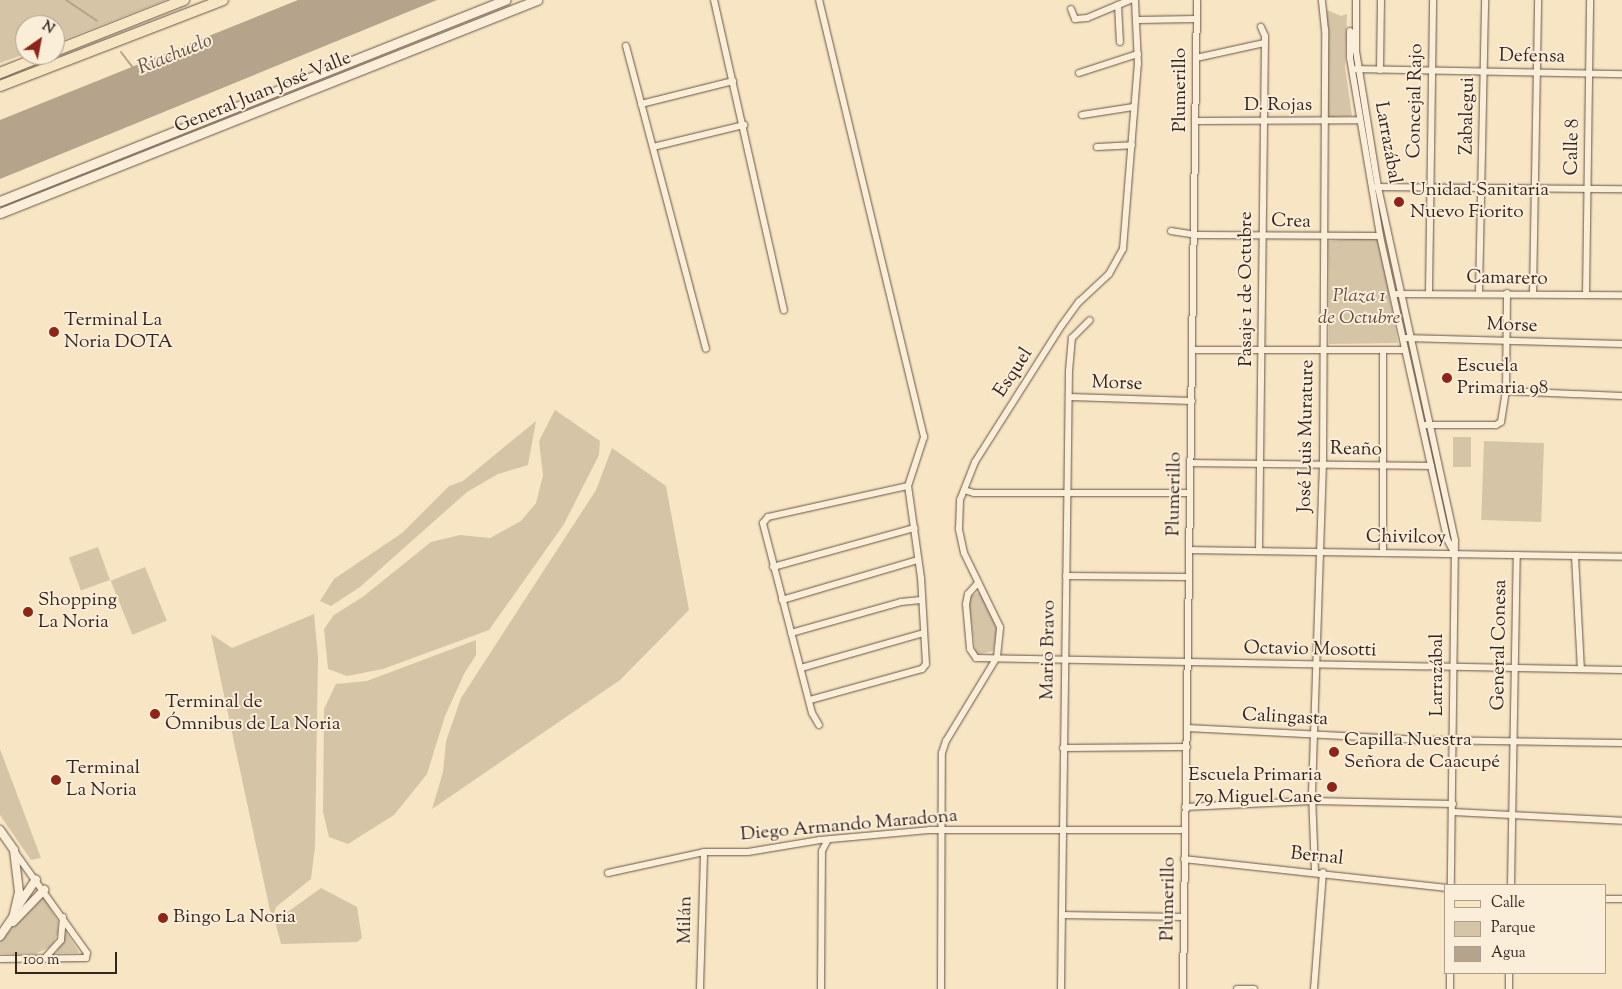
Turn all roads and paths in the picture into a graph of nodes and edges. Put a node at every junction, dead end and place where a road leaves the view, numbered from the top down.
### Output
1 (184, 0) edge
2 (223, 0) edge
3 (505, 0) edge
4 (538, 0) edge
5 (714, 0) edge
6 (819, 0) edge
7 (1130, 0) edge
8 (1135, 0) edge
9 (1197, 0) edge
10 (1322, 0) edge
11 (1356, 0) edge
12 (1382, 0) edge
13 (1433, 0) edge
14 (1486, 0) edge
15 (1538, 0) edge
16 (1590, 0) edge
17 (1118, 5) junction
18 (1071, 9) dead end
19 (1138, 20) junction
20 (1196, 20) junction
21 (1261, 27) dead end
22 (1350, 31) dead end
23 (1120, 42) dead end
24 (1264, 43) junction
25 (626, 46) dead end
26 (65, 47) edge
27 (1138, 54) junction
28 (1196, 58) junction
29 (20, 65) edge
30 (1356, 69) junction
31 (1380, 70) junction
32 (1431, 71) junction
33 (1484, 71) junction
34 (0, 73) edge
35 (1079, 73) dead end
36 (1537, 73) junction
37 (1588, 74) junction
38 (1622, 74) edge
39 (732, 81) junction
40 (0, 86) edge
41 (641, 104) junction
42 (1134, 107) junction
43 (1082, 115) dead end
44 (1263, 120) junction
45 (1360, 120) junction
46 (1196, 121) junction
47 (1325, 121) junction
48 (744, 125) junction
49 (1132, 145) junction
50 (653, 147) junction
51 (1097, 147) dead end
52 (1378, 187) junction
53 (1430, 187) junction
54 (1371, 188) junction
55 (1482, 188) junction
56 (1535, 188) junction
57 (1587, 189) junction
58 (1622, 189) edge
59 (0, 201) edge
60 (0, 214) edge
61 (1171, 231) dead end
62 (1196, 235) junction
63 (1262, 236) junction
64 (1380, 236) junction
65 (1323, 238) junction
66 (1400, 293) junction
67 (1429, 293) junction
68 (1479, 293) junction
69 (1507, 294) junction
70 (1532, 294) junction
71 (1392, 295) junction
72 (1586, 295) junction
73 (1622, 295) edge
74 (784, 310) dead end
75 (1090, 320) dead end
76 (1409, 338) junction
77 (1402, 339) junction
78 (1506, 341) junction
79 (1622, 344) edge
80 (706, 349) dead end
81 (1194, 350) junction
82 (1261, 350) junction
83 (1404, 350) junction
84 (1324, 351) junction
85 (1383, 351) junction
86 (1506, 391) junction
87 (1070, 396) junction
88 (1622, 396) edge
89 (1192, 401) junction
90 (1426, 425) junction
91 (1190, 463) junction
92 (1261, 464) junction
93 (1322, 465) junction
94 (1383, 466) junction
95 (1431, 466) junction
96 (908, 486) junction
97 (964, 490) junction
98 (1067, 492) junction
99 (1190, 493) junction
100 (915, 528) junction
101 (1189, 550) junction
102 (1259, 551) junction
103 (1321, 552) junction
104 (1383, 553) junction
105 (1455, 554) junction
106 (1517, 556) junction
107 (1575, 556) junction
108 (1622, 557) edge
109 (918, 560) junction
110 (773, 567) junction
111 (1066, 576) junction
112 (1189, 577) junction
113 (977, 584) junction
114 (782, 600) junction
115 (921, 600) junction
116 (791, 633) junction
117 (924, 633) junction
118 (997, 657) junction
119 (1064, 660) junction
120 (1189, 663) junction
121 (1316, 665) junction
122 (1454, 667) junction
123 (1514, 667) junction
124 (801, 668) junction
125 (1581, 669) junction
126 (1622, 670) edge
127 (810, 700) junction
128 (819, 725) dead end
129 (1187, 728) junction
130 (1315, 735) junction
131 (1513, 740) junction
132 (1454, 741) junction
133 (1622, 743) edge
134 (1186, 747) junction
135 (1062, 748) junction
136 (1313, 801) junction
137 (1453, 804) junction
138 (1186, 807) junction
139 (1453, 812) junction
140 (1513, 815) junction
141 (1622, 820) edge
142 (0, 830) edge
143 (942, 830) junction
144 (1062, 830) junction
145 (1185, 830) junction
146 (827, 842) junction
147 (14, 850) junction
148 (704, 852) junction
149 (1184, 859) junction
150 (1315, 872) junction
151 (1323, 872) junction
152 (608, 873) dead end
153 (36, 879) junction
154 (1451, 884) edge
155 (1511, 884) edge
156 (1444, 888) edge
157 (44, 890) junction
158 (1607, 899) edge
159 (1622, 899) edge
160 (16, 910) junction
161 (1062, 915) junction
162 (63, 917) junction
163 (1183, 917) junction
164 (8, 927) junction
165 (0, 936) edge
166 (0, 959) edge
167 (44, 959) junction
168 (1450, 974) edge
169 (1509, 974) edge
170 (700, 989) edge
171 (821, 989) edge
172 (941, 989) edge
173 (1061, 989) edge
174 (1183, 989) edge
175 (1237, 989) edge
176 (1254, 989) edge
177 (1314, 989) edge
178 (1450, 989) edge
179 (1509, 989) edge

1 - 26 main road
2 - 40 main road
3 - 59 main road, General Juan José Valle
4 - 60 main road, General Juan José Valle
5 - 39 street
6 - 96 street
7 - 17 street
8 - 19 street, Esquel
9 - 20 street, Plumerillo
10 - 47 street, José Luis Murature
11 - 30 street, Larrazábal
12 - 31 street
13 - 32 street, Concejal Rajo
14 - 33 street, Zabalegui
15 - 36 street
16 - 37 street, Calle 8
17 - 18 street
17 - 23 street
19 - 20 street
19 - 27 street, Esquel
20 - 28 street, Plumerillo
21 - 24 street, Pasaje 1 de Octubre
22 - 30 street, Larrazábal
24 - 28 street
24 - 44 street, Pasaje 1 de Octubre
25 - 41 street
27 - 35 street
27 - 42 street, Esquel
28 - 46 street, Plumerillo
29 - 34 main road
30 - 31 street, Defensa
30 - 45 street, Larrazábal
30 - 52 street, Larrazábal
31 - 32 street, Defensa
32 - 33 street, Defensa
32 - 53 street, Concejal Rajo
33 - 36 street, Defensa
33 - 55 street, Zabalegui
36 - 37 street, Defensa
36 - 56 street
37 - 38 street, Defensa
37 - 57 street, Calle 8
39 - 41 street
39 - 48 street
41 - 50 street
42 - 43 street
42 - 49 street, Esquel
44 - 46 street, D. Rojas
44 - 47 street, D. Rojas
44 - 63 street, Pasaje 1 de Octubre
45 - 47 street, D. Rojas
45 - 54 street, Larrazábal
46 - 62 street, Plumerillo
47 - 65 street, José Luis Murature
48 - 50 street
48 - 74 street
49 - 51 street
49 - 97 street, Esquel
50 - 80 street
52 - 53 street
52 - 54 street
52 - 66 street, Larrazábal
53 - 55 street
53 - 67 street, Concejal Rajo
54 - 64 street, Larrazábal
55 - 56 street
55 - 68 street, Zabalegui
56 - 57 street
56 - 70 street
57 - 58 street
57 - 72 street, Calle 8
61 - 62 street, Crea
62 - 63 street, Crea
62 - 81 street, Plumerillo
63 - 65 street, Crea
63 - 82 street, Pasaje 1 de Octubre
64 - 65 street, Crea
64 - 71 street, Larrazábal
65 - 84 street, José Luis Murature
66 - 67 street, Camarero
66 - 71 street, Camarero
66 - 76 street, Larrazábal
67 - 68 street, Camarero
68 - 69 street, Camarero
69 - 70 street, Camarero
69 - 78 street
70 - 72 street, Camarero
71 - 77 street, Larrazábal
72 - 73 street, Camarero
75 - 87 street, Mario Bravo
76 - 77 street, Morse
76 - 78 street, Morse
76 - 90 street, Larrazábal
77 - 83 street, Larrazábal
78 - 79 street, Morse
78 - 86 street
81 - 82 street
81 - 89 street, Plumerillo
82 - 84 street
82 - 92 street, Pasaje 1 de Octubre
83 - 85 street
83 - 90 street, Larrazábal
84 - 85 street
84 - 93 street, José Luis Murature
85 - 94 street
86 - 88 street
86 - 90 street
87 - 89 street, Morse
87 - 98 street, Mario Bravo
89 - 91 street, Plumerillo
90 - 95 street, Larrazábal
90 - 105 street, Larrazábal
91 - 92 street, Reaño
91 - 99 street, Plumerillo
92 - 93 street, Reaño
92 - 102 street, Pasaje 1 de Octubre
93 - 94 street, Reaño
93 - 103 street, José Luis Murature
94 - 95 street, Reaño
94 - 104 street
95 - 105 street, Larrazábal
96 - 100 street
96 - 110 street
97 - 98 street
97 - 113 street, Esquel
98 - 99 street
98 - 111 street, Mario Bravo
99 - 101 street, Plumerillo
100 - 109 street
100 - 110 street
101 - 102 street, Chivilcoy
101 - 112 street, Plumerillo
102 - 103 street, Chivilcoy
103 - 104 street, Chivilcoy
103 - 121 street, José Luis Murature
104 - 105 street, Chivilcoy
105 - 106 street, Chivilcoy
105 - 122 street, Larrazábal
106 - 107 street, Chivilcoy
106 - 123 street, General Conesa
107 - 108 street, Chivilcoy
107 - 125 street
109 - 114 street
109 - 115 street
110 - 114 street
111 - 112 street
111 - 119 street, Mario Bravo
112 - 120 street, Plumerillo
113 - 118 street, Esquel
113 - 118 street, Octavio Mosotti
114 - 116 street
115 - 116 street
115 - 117 street
116 - 124 street
117 - 124 street
117 - 127 street
118 - 119 street, Octavio Mosotti
118 - 143 street, Esquel
119 - 120 street, Octavio Mosotti
119 - 135 street, Mario Bravo
120 - 121 street, Octavio Mosotti
120 - 129 street, Plumerillo
121 - 122 street, Octavio Mosotti
121 - 130 street, José Luis Murature
122 - 123 street, Octavio Mosotti
122 - 132 street, Larrazábal
123 - 125 street, Octavio Mosotti
123 - 131 street, General Conesa
124 - 127 street
125 - 126 street, Octavio Mosotti
127 - 128 street
129 - 130 street, Calingasta
129 - 134 street, Plumerillo
130 - 132 street, Calingasta
130 - 136 street, José Luis Murature
131 - 132 street, Calingasta
131 - 133 street, Calingasta
131 - 140 street, General Conesa
132 - 137 street, Larrazábal
134 - 135 street
134 - 138 street, Plumerillo
135 - 144 street, Mario Bravo
136 - 137 street
136 - 138 street
136 - 150 street, José Luis Murature
137 - 139 street, Larrazábal
138 - 145 street, Plumerillo
139 - 140 street
139 - 154 street, Larrazábal
140 - 141 street
140 - 155 street, General Conesa
142 - 147 street
143 - 144 street, Diego Armando Maradona
143 - 146 street, Diego Armando Maradona
143 - 172 street
144 - 145 street, Diego Armando Maradona
144 - 161 street, Mario Bravo
145 - 149 street, Plumerillo
146 - 148 street, Diego Armando Maradona
146 - 171 street
147 - 153 street
147 - 160 street
148 - 152 street, Diego Armando Maradona
148 - 170 street, Milán
149 - 150 street, Bernal
149 - 163 street, Plumerillo
150 - 151 street, Bernal
151 - 156 street, Bernal
151 - 177 street
153 - 157 street
153 - 160 street
157 - 162 street
157 - 164 street
158 - 159 street
160 - 164 street
161 - 163 street
161 - 173 street, Mario Bravo
162 - 167 street
162 - 167 street
163 - 174 street, Plumerillo
164 - 165 street
166 - 167 street
168 - 178 street
169 - 179 street
175 - 176 street

